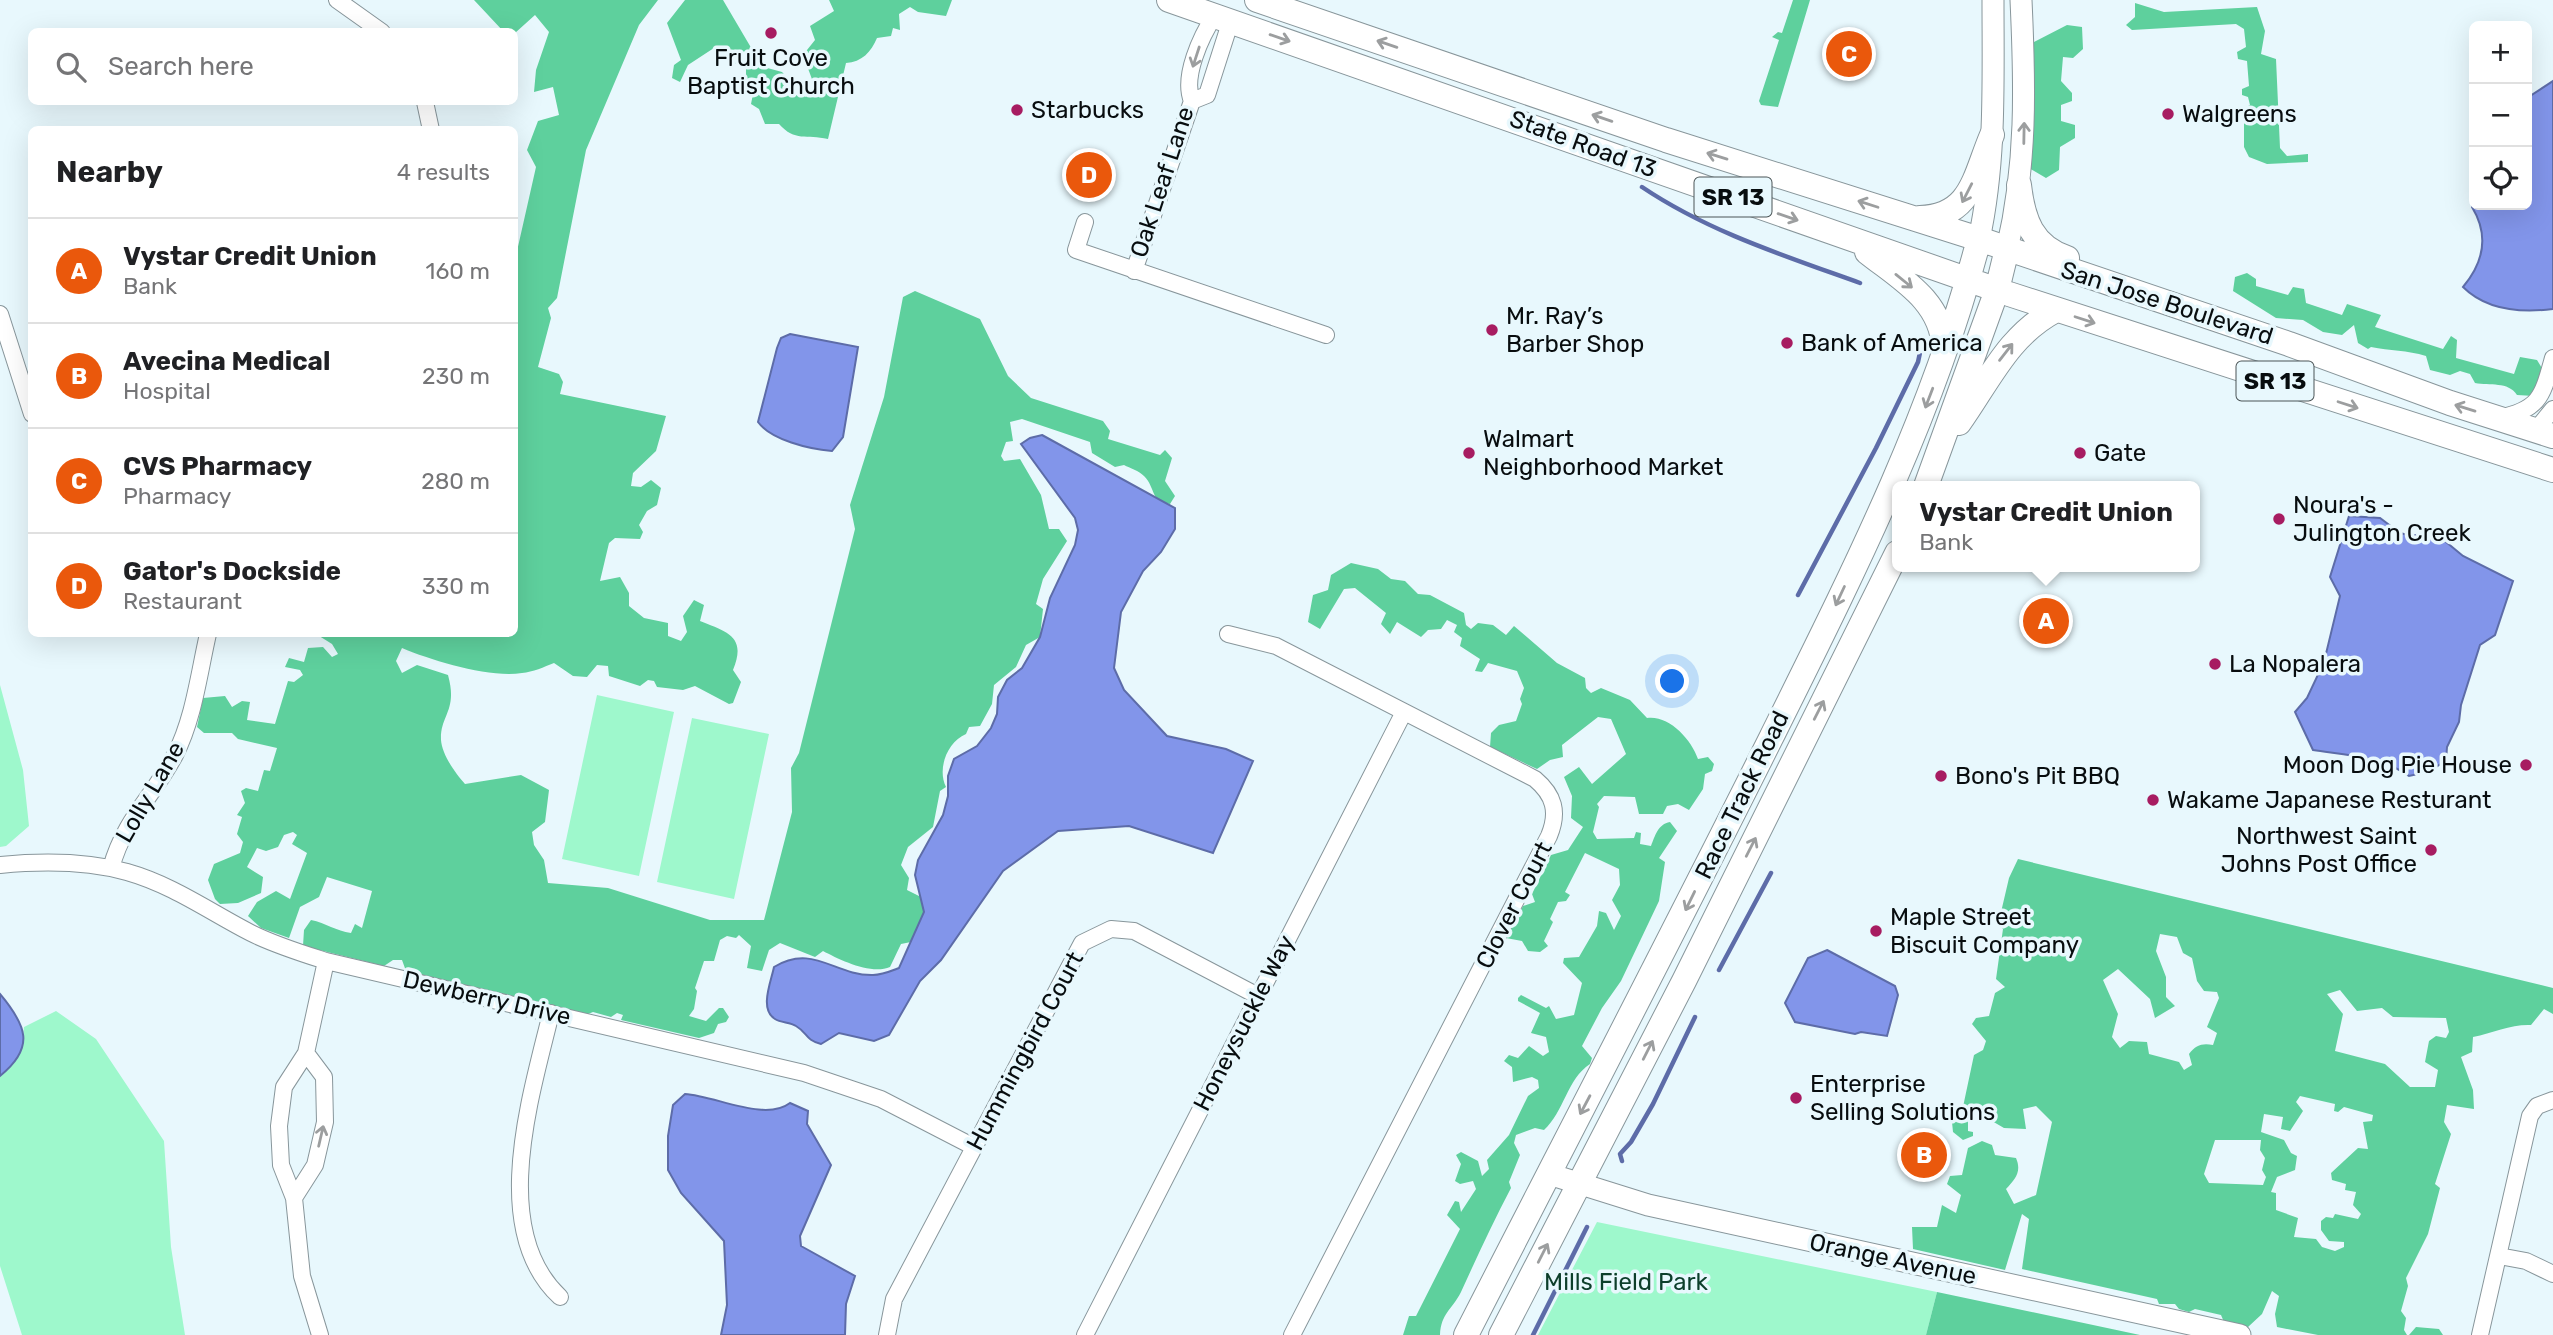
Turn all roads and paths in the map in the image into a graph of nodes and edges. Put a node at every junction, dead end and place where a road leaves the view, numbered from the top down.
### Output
1 (337, 0) edge
2 (1169, 0) edge
3 (1257, 0) edge
4 (1993, 0) edge
5 (2021, 0) edge
6 (1226, 12) edge
7 (376, 28) edge
8 (1521, 89) junction
9 (1470, 103) junction
10 (426, 105) edge
11 (430, 126) edge
12 (1992, 135) junction
13 (1666, 140) junction
14 (1618, 156) junction
15 (2019, 185) junction
16 (1914, 219) junction
17 (1085, 222) dead end
18 (1850, 239) junction
19 (1979, 239) junction
20 (2007, 249) junction
21 (1134, 271) junction
22 (1969, 280) junction
23 (1997, 290) junction
24 (2056, 310) junction
25 (0, 314) edge
26 (1326, 335) dead end
27 (2289, 344) junction
28 (1944, 353) junction
29 (2553, 358) edge
30 (28, 402) edge
31 (2553, 409) edge
32 (2499, 418) junction
33 (2422, 429) junction
34 (2544, 433) edge
35 (1941, 450) junction
36 (2553, 457) edge
37 (2526, 462) junction
38 (2553, 470) edge
39 (1893, 481) edge
40 (1928, 481) edge
41 (1892, 484) edge
42 (1892, 564) edge
43 (1227, 634) dead end
44 (207, 637) edge
45 (1818, 642) junction
46 (1846, 657) junction
47 (1404, 712) junction
48 (1772, 734) junction
49 (1800, 749) junction
50 (0, 865) edge
51 (111, 868) junction
52 (326, 961) junction
53 (1258, 996) junction
54 (551, 1013) junction
55 (306, 1054) junction
56 (2553, 1100) edge
57 (974, 1147) junction
58 (1549, 1174) junction
59 (1579, 1184) junction
60 (294, 1198) junction
61 (2499, 1256) junction
62 (2553, 1274) edge
63 (561, 1297) dead end
64 (320, 1335) edge
65 (887, 1335) edge
66 (1085, 1335) edge
67 (1292, 1335) edge
68 (1466, 1335) edge
69 (1501, 1335) edge
70 (2240, 1335) edge
71 (2480, 1335) edge

1 - 7 street
2 - 6 main road, State Road 13 / SR 13
8 -> 3 main road, State Road 13 / SR 13
4 - 12 street
15 -> 5 street
6 -> 9 main road, State Road 13 / SR 13
6 - 21 street, Oak Leaf Lane
8 - 9 main road
13 -> 8 main road, State Road 13 / SR 13
9 - 14 main road, State Road 13 / SR 13
10 - 11 street
12 -> 16 main road
12 - 19 street
13 - 14 main road
16 -> 13 main road, State Road 13 / SR 13
14 -> 18 main road, State Road 13 / SR 13
15 - 20 street
15 - 27 main road
16 - 19 main road, State Road 13 / SR 13
17 - 21 street
18 - 22 main road, State Road 13 / SR 13
18 -> 28 main road
19 - 20 main road, San Jose Boulevard / SR 13
19 - 22 main road, Race Track Road
20 - 23 main road
20 - 27 main road, San Jose Boulevard / SR 13
21 - 26 street
22 - 23 main road, State Road 13 / SR 13
22 - 28 main road, Race Track Road
23 - 24 main road, San Jose Boulevard / SR 13
23 - 35 main road
24 -> 33 main road, San Jose Boulevard / SR 13
35 -> 24 main road
25 - 30 street
32 -> 27 main road, San Jose Boulevard / SR 13
28 -> 39 main road, Race Track Road
29 - 32 street
31 - 34 street
32 - 34 main road, San Jose Boulevard / SR 13
33 - 34 main road
33 - 37 main road, San Jose Boulevard / SR 13
35 - 40 main road
36 - 37 main road
37 - 38 main road, San Jose Boulevard / SR 13
41 -> 45 main road, Race Track Road
42 - 46 main road, Race Track Road
43 - 47 street, Clover Court
44 - 51 street, Lolly Lane
45 - 46 main road
45 - 48 main road, Race Track Road
49 -> 46 main road, Race Track Road
47 - 53 street, Honeysuckle Way
47 - 67 street, Clover Court
48 - 49 main road
48 -> 58 main road, Race Track Road
59 -> 49 main road, Race Track Road
50 - 51 street, Dewberry Drive
51 - 52 street, Dewberry Drive
52 - 54 street, Dewberry Drive
52 - 55 street
53 - 57 street, Hummingbird Court
53 - 66 street, Honeysuckle Way
54 - 57 street, Dewberry Drive
54 - 63 street
55 - 60 street
60 -> 55 street
56 - 61 street
57 - 65 street, Hummingbird Court
58 - 59 street, Orange Avenue
58 - 68 main road, Race Track Road
69 -> 59 main road, Race Track Road
59 - 70 street, Orange Avenue
60 - 64 street
61 - 62 street
61 - 71 street

